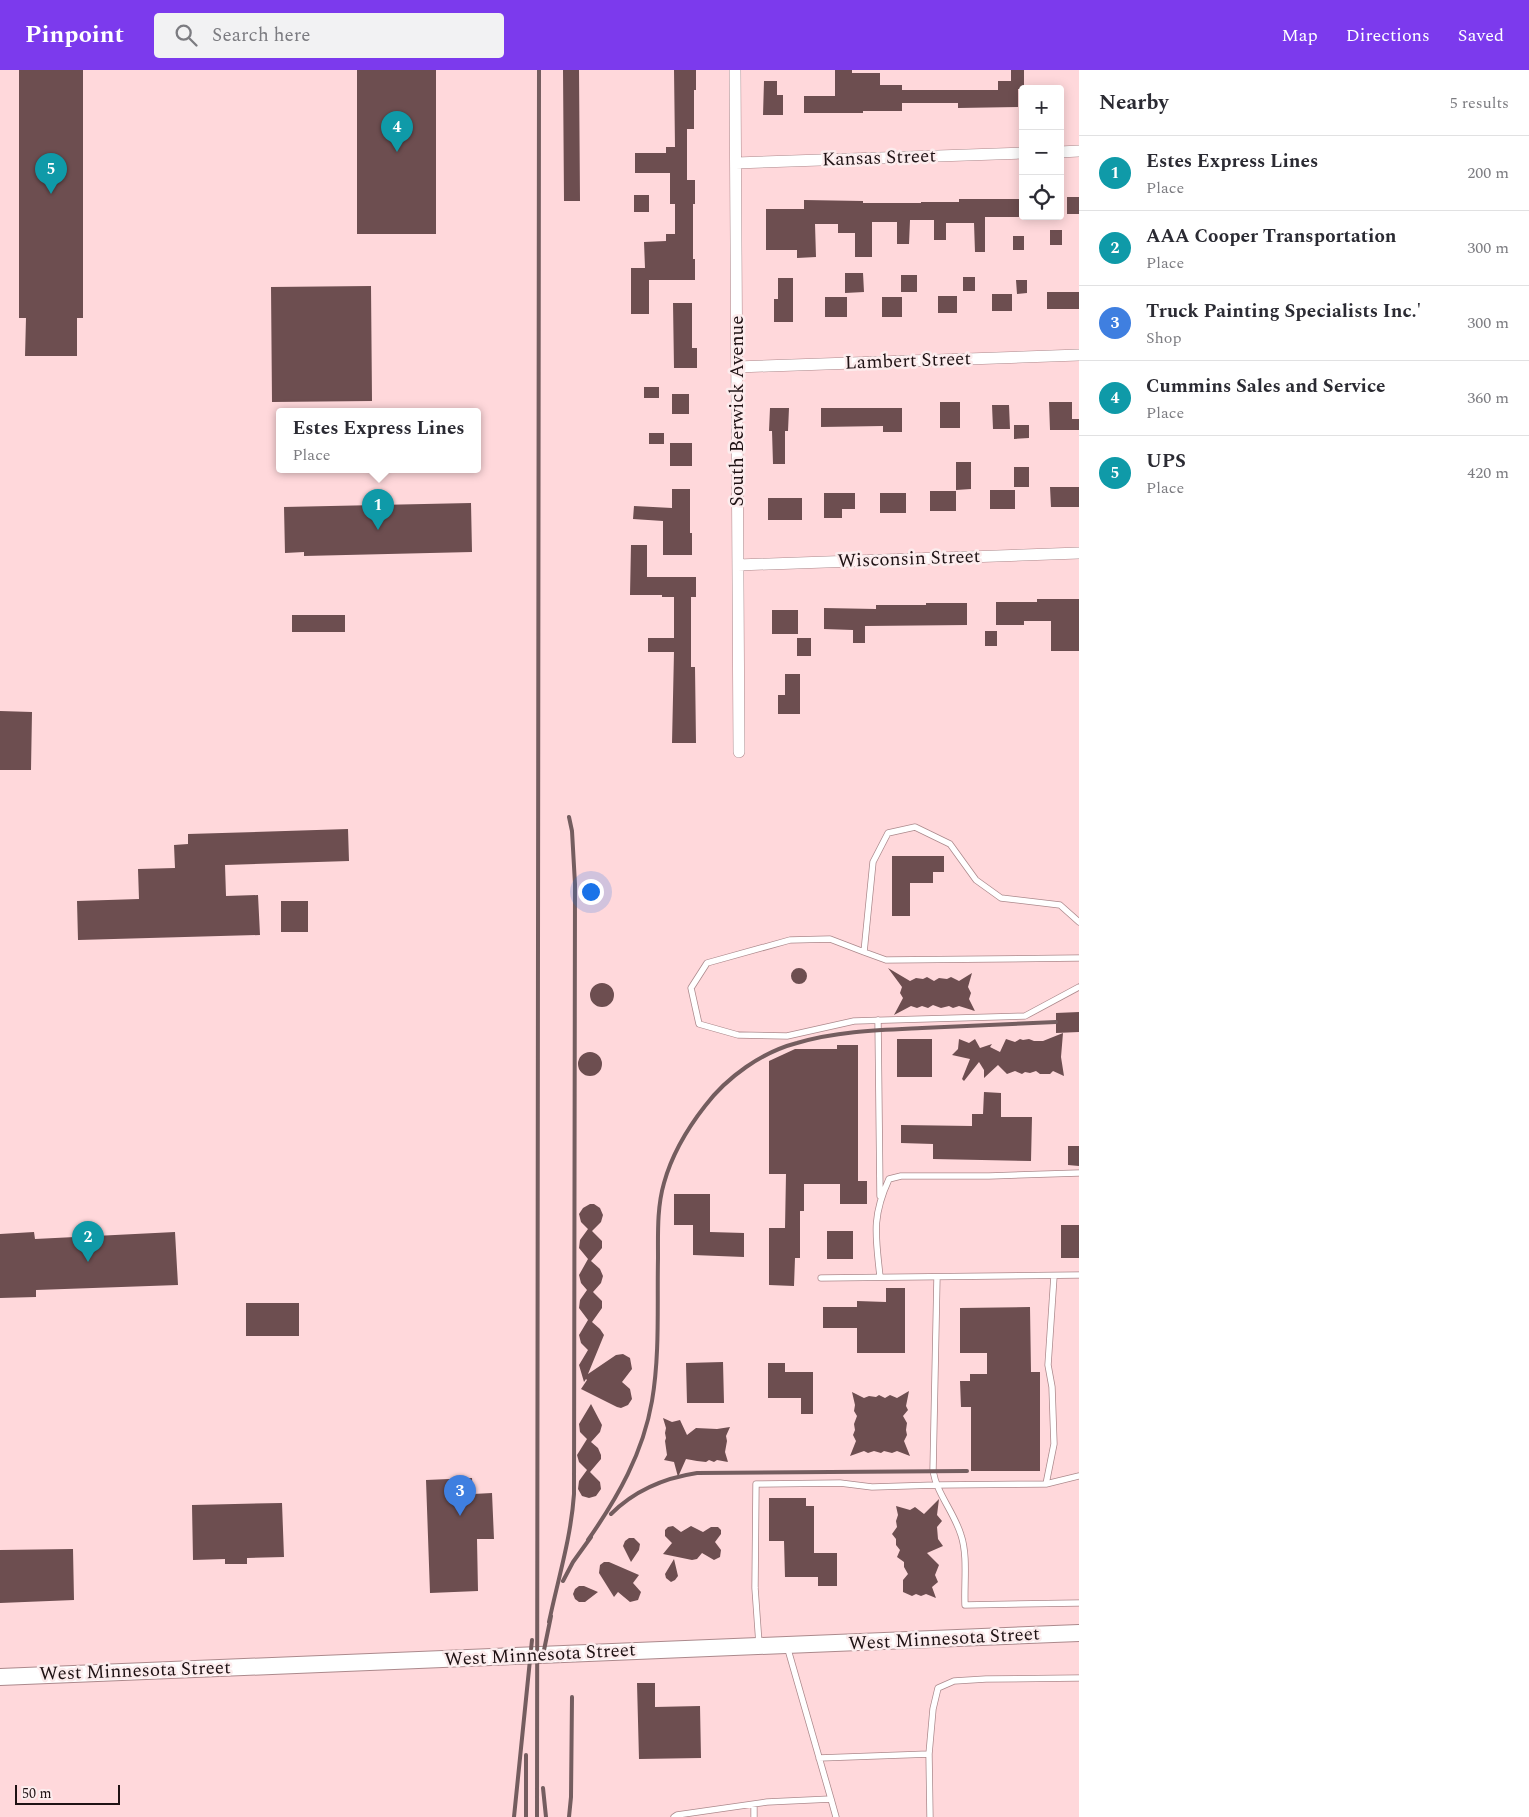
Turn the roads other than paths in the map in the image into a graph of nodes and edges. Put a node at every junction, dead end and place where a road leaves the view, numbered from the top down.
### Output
1 (736, 70) edge
2 (1079, 151) edge
3 (1064, 152) edge
4 (1019, 153) edge
5 (736, 162) junction
6 (1079, 355) edge
7 (737, 367) junction
8 (1079, 553) edge
9 (738, 565) junction
10 (738, 752) dead end
11 (1079, 922) edge
12 (864, 952) junction
13 (1079, 958) edge
14 (1079, 987) edge
15 (878, 1020) junction
16 (1079, 1173) edge
17 (880, 1199) junction
18 (1079, 1275) edge
19 (1054, 1276) junction
20 (880, 1277) junction
21 (937, 1277) junction
22 (821, 1278) dead end
23 (1079, 1476) edge
24 (1046, 1484) junction
25 (936, 1485) junction
26 (1079, 1603) edge
27 (1079, 1632) edge
28 (759, 1646) junction
29 (787, 1646) junction
30 (0, 1677) edge
31 (1079, 1678) edge
32 (929, 1754) junction
33 (819, 1758) junction
34 (831, 1799) junction
35 (754, 1804) junction
36 (674, 1817) edge
37 (754, 1817) edge
38 (836, 1817) edge
39 (930, 1817) edge

1 - 5 street, South Berwick Avenue
2 - 3 street
4 - 5 street, Kansas Street
5 - 7 street, South Berwick Avenue
6 - 7 street, Lambert Street
7 - 9 street, South Berwick Avenue
8 - 9 street, Wisconsin Street
9 - 10 street, South Berwick Avenue
11 - 12 lane
12 - 13 lane
12 - 15 lane
14 - 15 lane
15 - 17 lane
16 - 17 lane
17 - 20 lane
18 - 19 lane
19 - 21 lane
19 - 24 lane
20 - 21 lane
20 - 22 lane
21 - 25 lane
23 - 24 lane
24 - 25 lane
25 - 26 lane
25 - 28 lane
27 - 29 street, West Minnesota Street
28 - 29 street, West Minnesota Street
28 - 30 street, West Minnesota Street
29 - 33 lane
31 - 32 lane
32 - 33 lane
32 - 39 lane
33 - 34 lane
34 - 35 lane
34 - 38 lane
35 - 36 lane
35 - 37 lane

